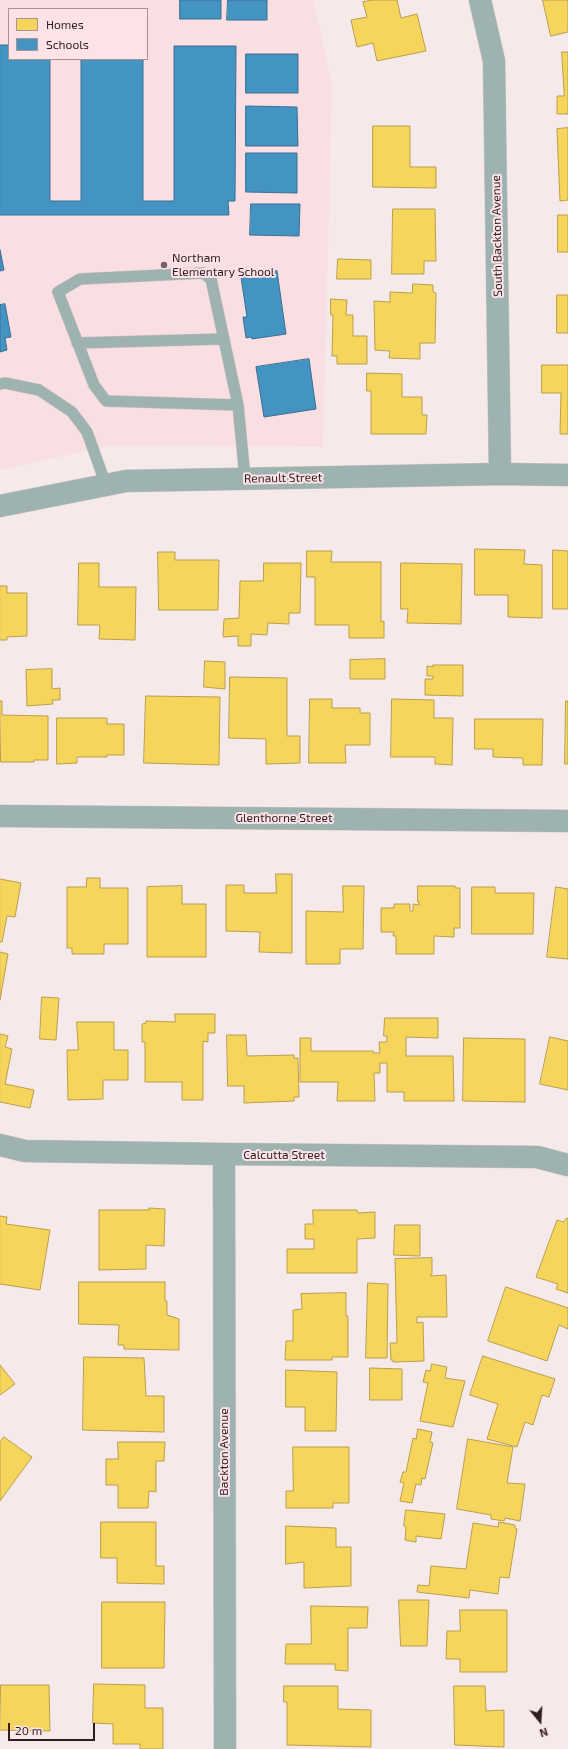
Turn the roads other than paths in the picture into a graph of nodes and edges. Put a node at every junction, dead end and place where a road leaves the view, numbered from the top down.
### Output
1 (480, 0) edge
2 (224, 339) junction
3 (77, 343) junction
4 (0, 384) edge
5 (238, 405) junction
6 (500, 474) junction
7 (568, 475) edge
8 (245, 478) junction
9 (106, 485) junction
10 (0, 506) edge
11 (0, 816) edge
12 (568, 820) edge
13 (0, 1145) edge
14 (224, 1154) junction
15 (568, 1165) edge
16 (225, 1749) edge

1 - 6 street, South Backton Avenue
2 - 3 lane
2 - 3 lane
2 - 5 lane
3 - 5 lane
4 - 9 lane
5 - 8 lane
6 - 7 street, Renault Street
6 - 8 street, Renault Street
8 - 9 street, Renault Street
9 - 10 street, Renault Street
11 - 12 street, Glenthorne Street
13 - 14 street, Calcutta Street
14 - 15 street, Calcutta Street
14 - 16 street, Backton Avenue

